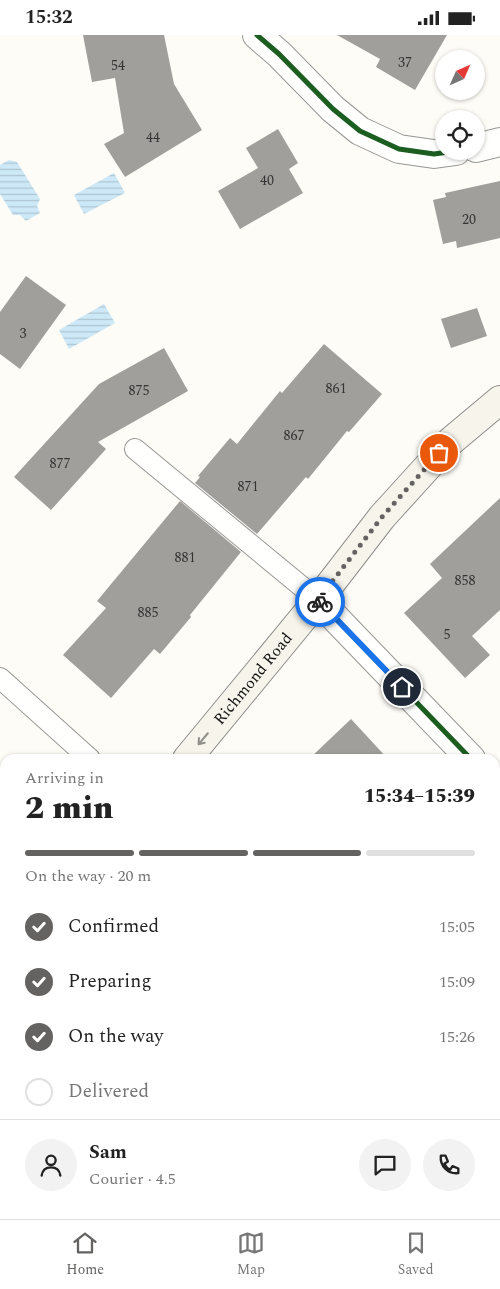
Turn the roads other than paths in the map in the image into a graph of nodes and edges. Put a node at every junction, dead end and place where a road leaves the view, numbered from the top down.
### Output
1 (257, 35) edge
2 (500, 141) edge
3 (485, 145) edge
4 (435, 154) edge
5 (500, 401) edge
6 (135, 449) dead end
7 (318, 600) junction
8 (0, 678) edge
9 (84, 754) edge
10 (191, 754) edge
11 (465, 754) edge

1 - 4 street
2 - 3 street
5 - 7 main road, Richmond Road
6 - 7 lane
7 -> 10 main road, Richmond Road
7 - 11 street
8 - 9 lane

